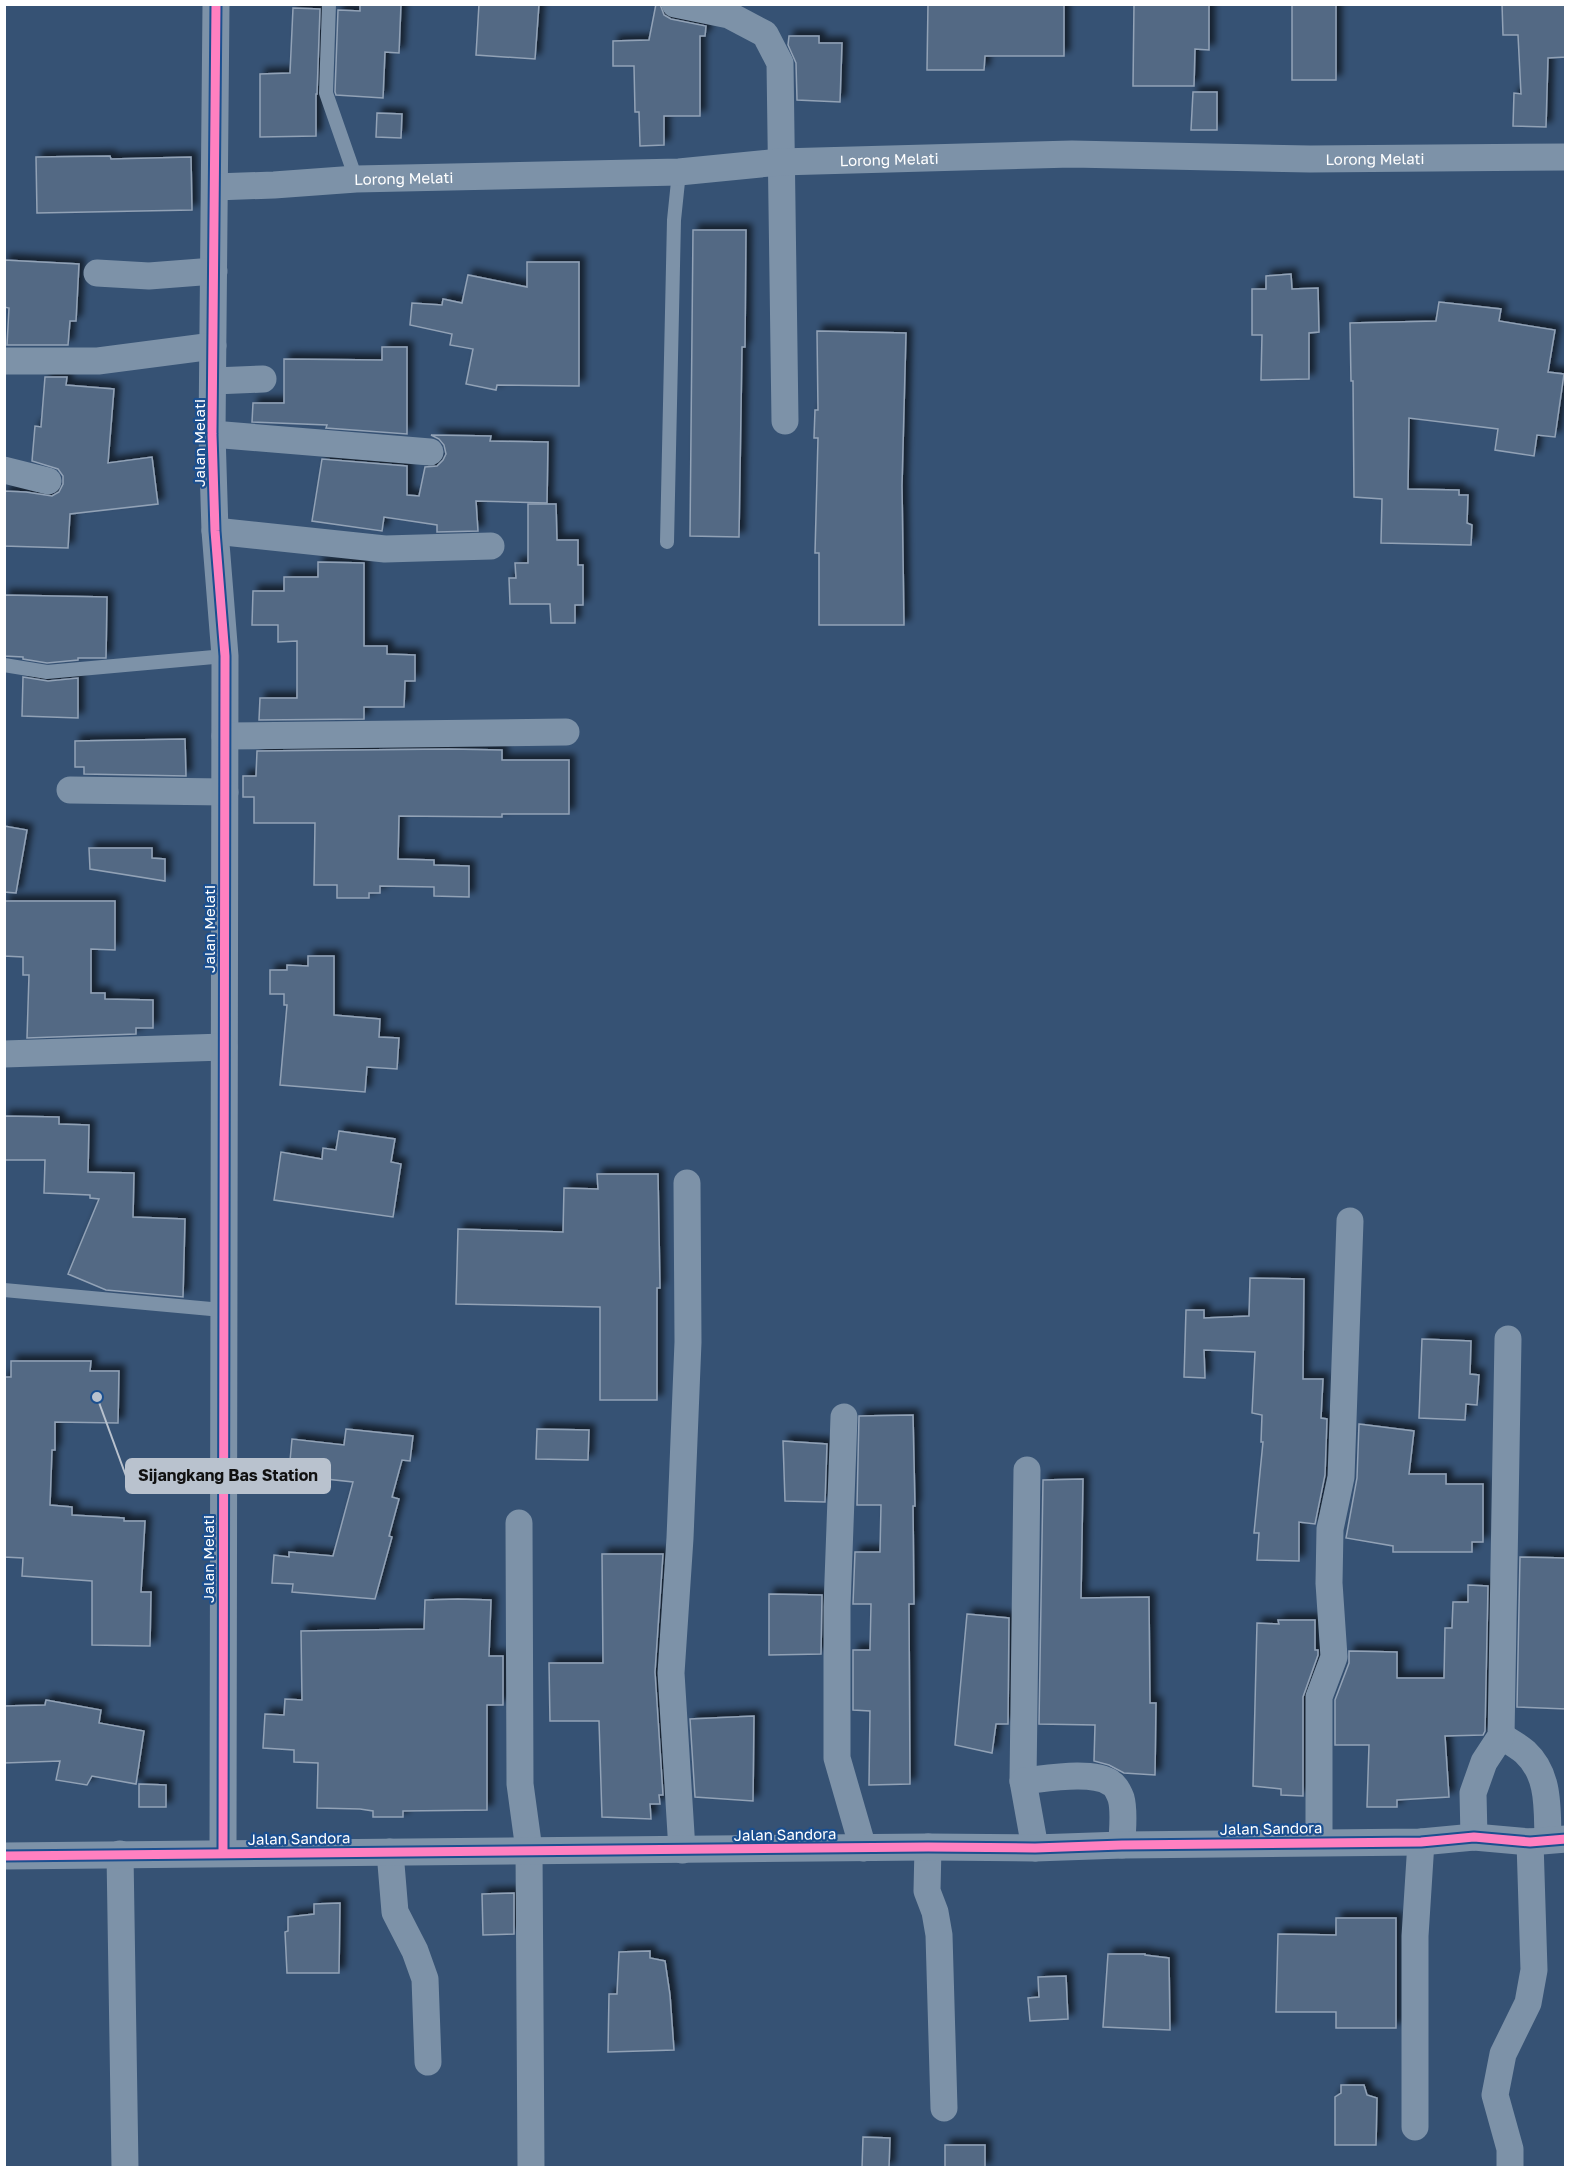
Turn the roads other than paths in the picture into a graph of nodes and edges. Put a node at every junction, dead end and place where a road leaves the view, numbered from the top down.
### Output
1 (216, 4) edge
2 (329, 4) edge
3 (675, 4) edge
4 (1566, 157) edge
5 (780, 162) junction
6 (679, 172) junction
7 (356, 179) junction
8 (215, 187) junction
9 (214, 271) junction
10 (97, 273) dead end
11 (213, 346) junction
12 (4, 361) edge
13 (263, 379) dead end
14 (214, 381) junction
15 (784, 421) dead end
16 (212, 434) junction
17 (430, 452) dead end
18 (4, 470) edge
19 (48, 481) dead end
20 (215, 531) junction
21 (667, 542) dead end
22 (491, 546) dead end
23 (225, 656) junction
24 (4, 665) edge
25 (566, 732) dead end
26 (225, 736) junction
27 (70, 790) dead end
28 (225, 792) junction
29 (224, 1047) junction
30 (4, 1054) edge
31 (687, 1184) dead end
32 (1350, 1221) dead end
33 (4, 1290) edge
34 (222, 1311) junction
35 (1508, 1339) dead end
36 (844, 1417) dead end
37 (1027, 1470) dead end
38 (519, 1523) dead end
39 (1501, 1736) junction
40 (1023, 1781) junction
41 (1474, 1837) junction
42 (1548, 1840) edge
43 (1319, 1842) junction
44 (1421, 1842) junction
45 (1122, 1845) junction
46 (928, 1847) junction
47 (863, 1848) junction
48 (1035, 1848) junction
49 (529, 1850) junction
50 (682, 1850) junction
51 (390, 1852) junction
52 (223, 1853) junction
53 (120, 1854) junction
54 (4, 1856) edge
55 (428, 2062) dead end
56 (944, 2108) dead end
57 (1415, 2127) dead end
58 (125, 2168) edge
59 (531, 2168) edge
60 (1510, 2168) edge

1 - 8 street, Jalan Melati
2 - 7 lane
3 - 5 street
4 - 5 street, Lorong Melati
5 - 6 street, Lorong Melati
5 - 15 street
6 - 7 street, Lorong Melati
6 - 21 lane
7 - 8 street, Lorong Melati
8 - 9 street, Jalan Melati
9 - 10 street
9 - 11 street, Jalan Melati
11 - 12 street
11 - 14 street, Jalan Melati
13 - 14 street
14 - 16 street, Jalan Melati
16 - 17 street
16 - 20 street, Jalan Melati
18 - 19 street
20 - 22 street
20 - 23 street, Jalan Melati
23 - 24 lane
23 - 26 street, Jalan Melati
25 - 26 street
26 - 28 street, Jalan Melati
27 - 28 street
28 - 29 street, Jalan Melati
29 - 30 street
29 - 34 street, Jalan Melati
31 - 50 street
32 - 43 street
33 - 34 lane
34 - 52 street, Jalan Melati
35 - 39 street
36 - 47 street
37 - 40 street
38 - 49 street
39 - 41 street
39 - 42 street
40 - 45 street
40 - 48 street
41 - 42 street, Jalan Sandora
41 - 44 street, Jalan Sandora
42 - 60 street
43 - 44 street, Jalan Sandora
43 - 45 street, Jalan Sandora
44 - 57 street
45 - 48 street, Jalan Sandora
46 - 47 street, Jalan Sandora
46 - 48 street, Jalan Sandora
46 - 56 street
47 - 50 street, Jalan Sandora
49 - 50 street, Jalan Sandora
49 - 51 street, Jalan Sandora
49 - 59 street
51 - 52 street, Jalan Sandora
51 - 55 street
52 - 53 street, Jalan Sandora
53 - 54 street, Jalan Sandora
53 - 58 street

